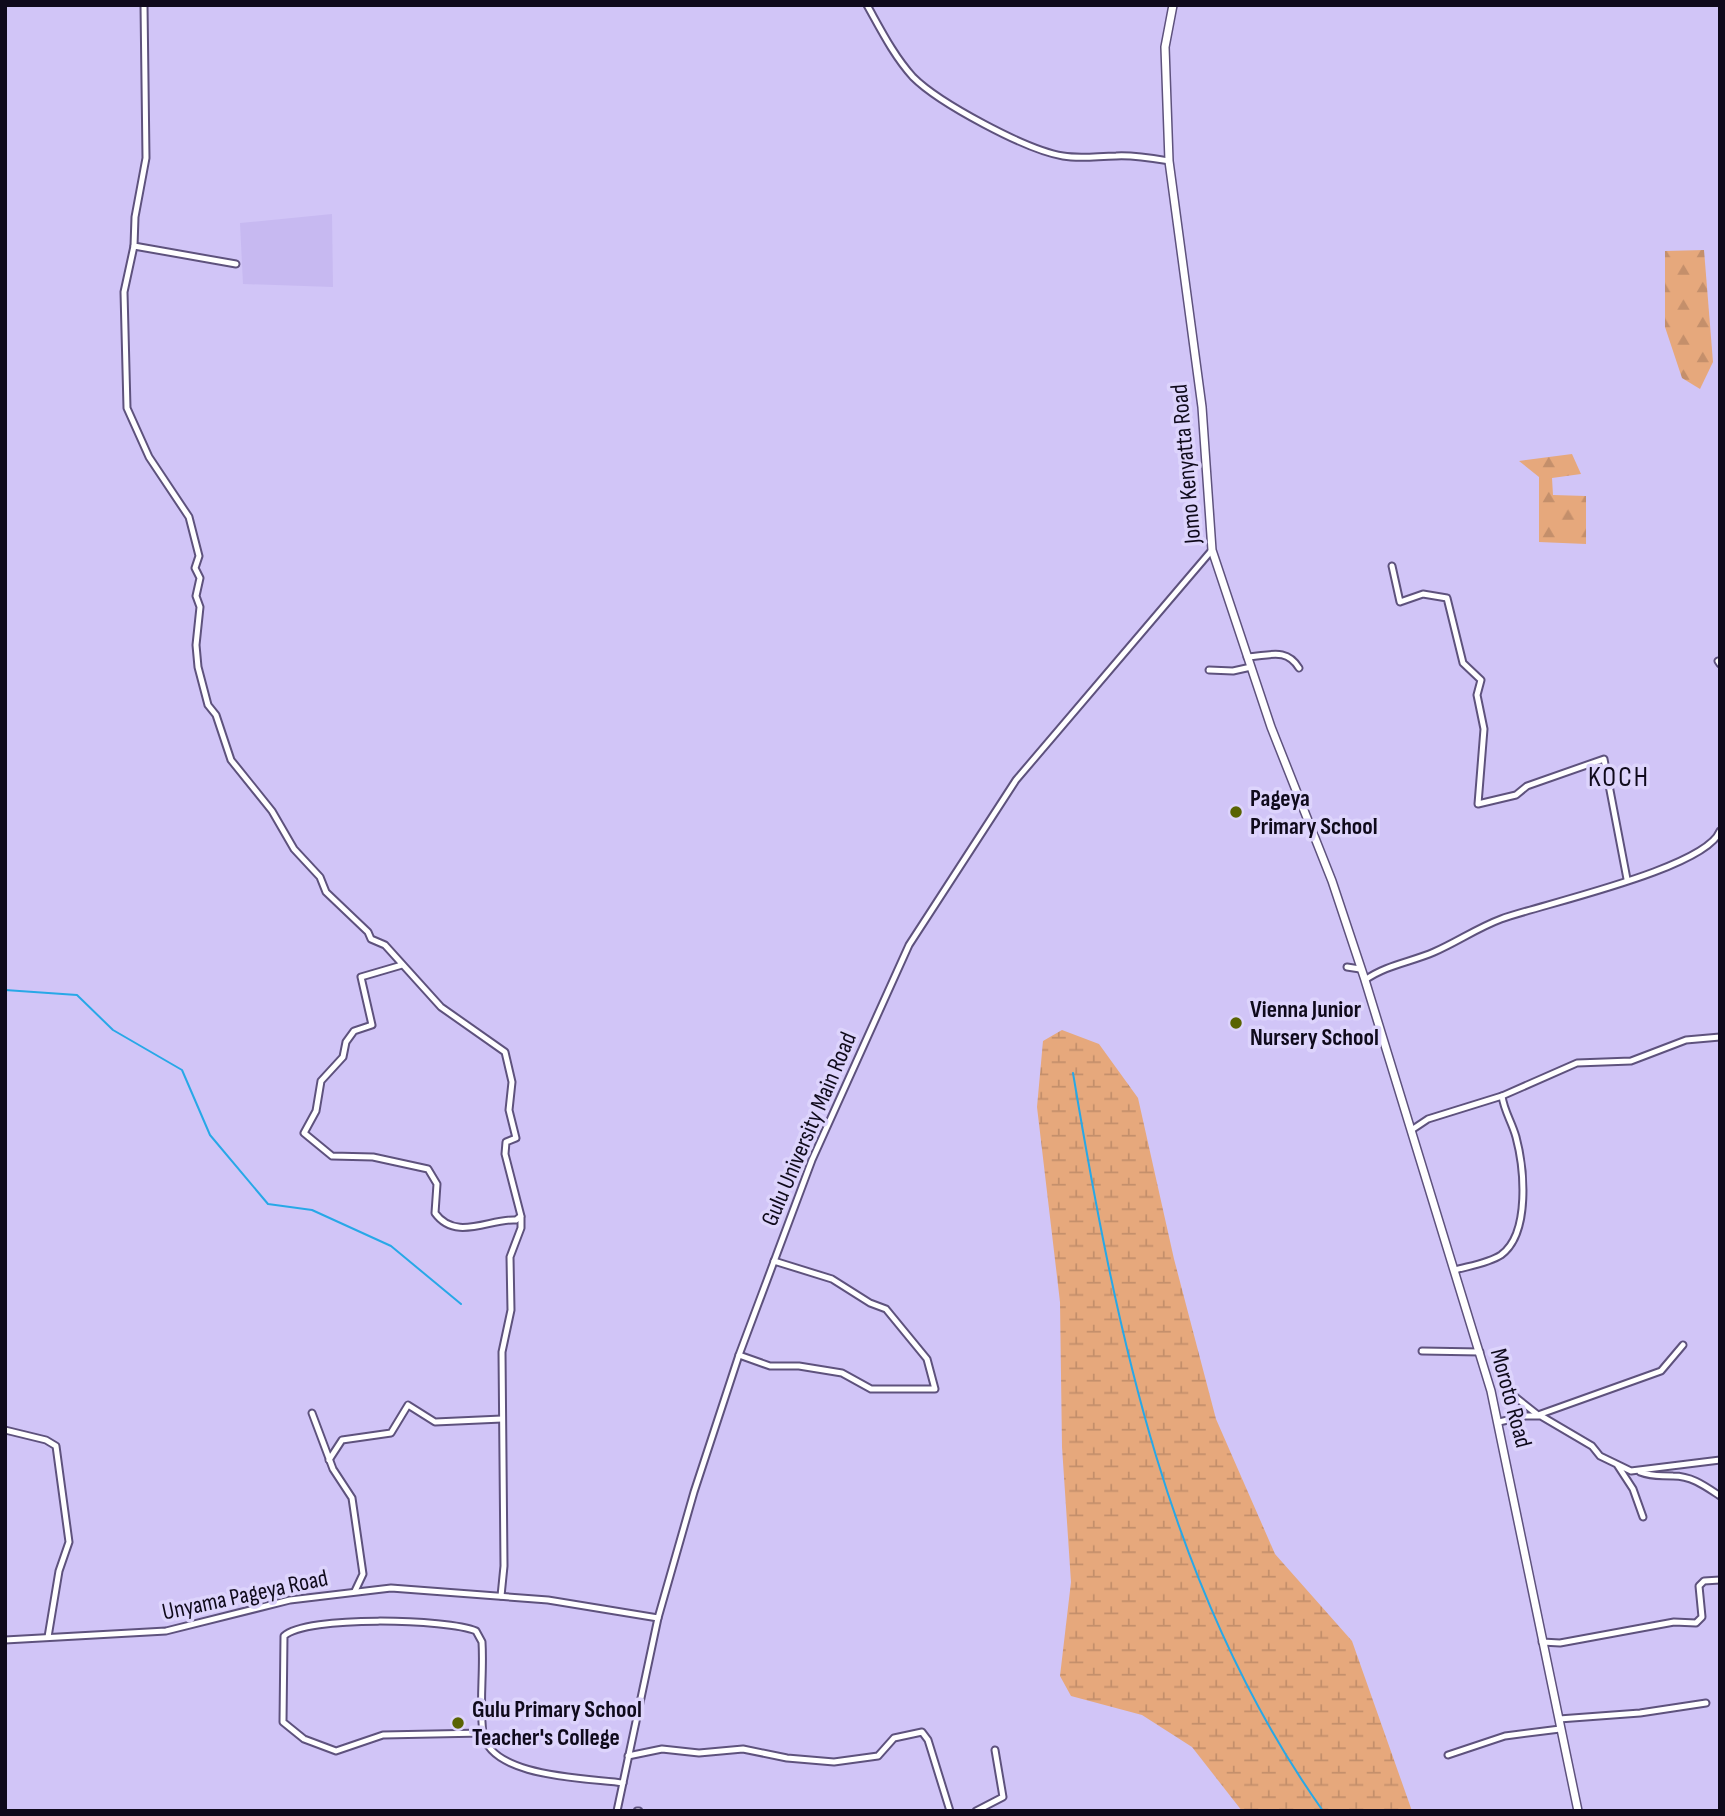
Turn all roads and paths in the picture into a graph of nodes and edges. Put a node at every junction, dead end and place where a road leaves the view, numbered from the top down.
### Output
1 (144, 5) edge
2 (867, 5) edge
3 (1173, 5) edge
4 (1169, 161) junction
5 (134, 246) junction
6 (236, 264) dead end
7 (1212, 550) junction
8 (1392, 566) dead end
9 (1247, 657) junction
10 (1251, 667) junction
11 (1299, 668) dead end
12 (1209, 670) dead end
13 (1720, 831) edge
14 (1627, 880) junction
15 (402, 965) junction
16 (1347, 967) dead end
17 (1360, 969) junction
18 (1365, 980) junction
19 (1373, 1004) joint
20 (1720, 1037) edge
21 (1502, 1096) junction
22 (1413, 1129) junction
23 (521, 1216) junction
24 (774, 1261) junction
25 (1455, 1270) junction
26 (1683, 1345) dead end
27 (1422, 1351) dead end
28 (1479, 1352) junction
29 (739, 1355) junction
30 (1504, 1388) dead end
31 (313, 1413) dead end
32 (1538, 1415) junction
33 (502, 1419) junction
34 (1499, 1422) junction
35 (5, 1430) edge
36 (329, 1460) junction
37 (1720, 1460) edge
38 (1618, 1465) junction
39 (1637, 1471) junction
40 (1720, 1496) edge
41 (1643, 1517) dead end
42 (1720, 1580) edge
43 (355, 1591) junction
44 (501, 1596) junction
45 (658, 1618) junction
46 (48, 1637) junction
47 (5, 1640) edge
48 (1542, 1642) junction
49 (1706, 1703) dead end
50 (1559, 1719) junction
51 (1560, 1729) junction
52 (483, 1733) junction
53 (995, 1750) dead end
54 (1448, 1755) dead end
55 (628, 1756) junction
56 (623, 1783) junction
57 (617, 1811) edge
58 (950, 1811) edge
59 (976, 1811) edge
60 (1578, 1811) edge

1 - 5 street
2 - 4 street
3 - 4 main road, Jomo Kenyatta Road
4 - 7 main road, Jomo Kenyatta Road
5 - 6 street
5 - 15 street
7 - 9 main road, Jomo Kenyatta Road
7 - 24 street, Gulu University Main Road
8 - 14 street
9 - 10 main road, Jomo Kenyatta Road
9 - 11 street
10 - 12 street
10 - 17 main road, Jomo Kenyatta Road
13 - 14 street
14 - 18 street
15 - 23 street
15 - 23 street
16 - 17 street
17 - 18 main road, Jomo Kenyatta Road
18 - 19 main road, Jomo Kenyatta Road
19 - 22 main road, Moroto Road
20 - 21 street
21 - 22 street
21 - 25 street
22 - 25 main road, Moroto Road
23 - 33 street
24 - 29 street, Gulu University Main Road
24 - 29 street
25 - 28 main road, Moroto Road
26 - 32 street
27 - 28 street
28 - 34 main road, Moroto Road
29 - 45 street, Gulu University Main Road
30 - 32 street
31 - 36 street
32 - 34 street
32 - 38 street
33 - 36 street
33 - 44 street
34 - 48 main road, Moroto Road
35 - 46 street
36 - 43 street
37 - 39 street
38 - 39 street
38 - 41 street
39 - 40 street
42 - 48 street
43 - 44 street, Unyama Pageya Road
43 - 46 street, Unyama Pageya Road
44 - 45 street, Unyama Pageya Road
45 - 55 street, Gulu University Main Road
46 - 47 street, Unyama Pageya Road
48 - 50 main road, Moroto Road
49 - 50 street
50 - 51 main road, Moroto Road
51 - 54 street
51 - 60 main road, Moroto Road
52 - 52 street
52 - 56 street
53 - 59 street
55 - 56 street, Gulu University Main Road
55 - 58 street
56 - 57 street, Gulu University Main Road

